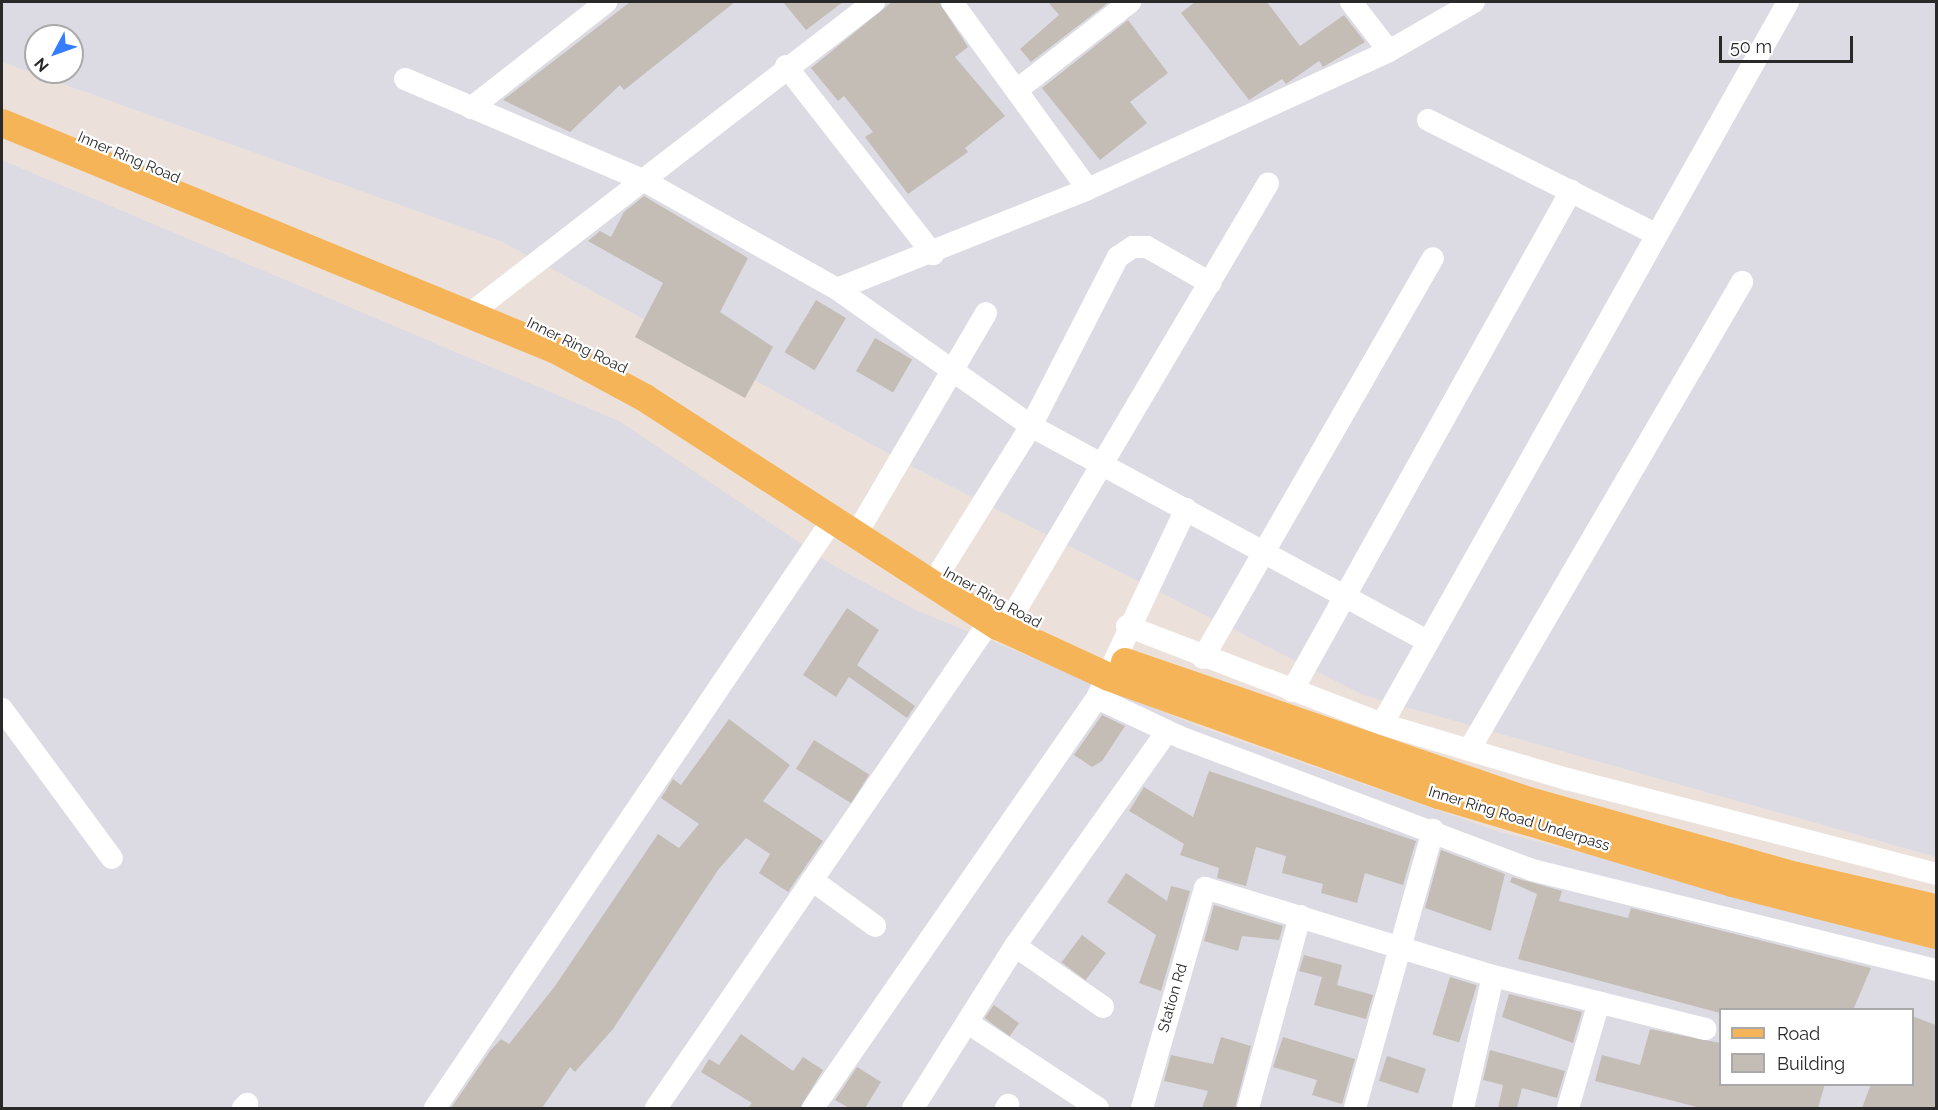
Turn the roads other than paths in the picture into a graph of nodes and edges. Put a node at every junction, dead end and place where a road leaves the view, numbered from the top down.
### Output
1 (606, 2) edge
2 (874, 2) edge
3 (952, 2) edge
4 (1130, 2) edge
5 (1351, 2) edge
6 (1474, 2) edge
7 (1788, 2) edge
8 (1389, 51) junction
9 (786, 66) junction
10 (405, 79) dead end
11 (1018, 89) junction
12 (2, 103) edge
13 (471, 108) junction
14 (1428, 120) dead end
15 (2, 123) edge
16 (641, 179) junction
17 (1268, 184) dead end
18 (1088, 189) junction
19 (1571, 190) junction
20 (1654, 233) junction
21 (933, 254) junction
22 (1434, 258) dead end
23 (1742, 282) dead end
24 (1210, 283) junction
25 (837, 289) junction
26 (478, 308) junction
27 (986, 314) dead end
28 (956, 373) junction
29 (1031, 426) junction
30 (1107, 464) junction
31 (1186, 509) junction
32 (833, 519) junction
33 (864, 521) junction
34 (1264, 554) junction
35 (941, 570) junction
36 (1345, 598) junction
37 (1002, 617) junction
38 (1127, 626) junction
39 (1428, 642) junction
40 (1203, 658) junction
41 (1107, 678) junction
42 (1292, 691) junction
43 (2, 709) edge
44 (1382, 724) junction
45 (1167, 731) junction
46 (1469, 750) junction
47 (1433, 830) junction
48 (112, 858) dead end
49 (1936, 874) edge
50 (812, 880) junction
51 (1936, 908) edge
52 (1300, 916) junction
53 (875, 926) dead end
54 (1936, 935) edge
55 (1398, 943) junction
56 (1015, 946) junction
57 (1936, 970) edge
58 (1493, 976) junction
59 (1599, 1002) junction
60 (1103, 1006) dead end
61 (968, 1023) junction
62 (1705, 1029) dead end
63 (435, 1108) edge
64 (656, 1108) edge
65 (813, 1108) edge
66 (913, 1108) edge
67 (1098, 1108) edge
68 (1142, 1108) edge
69 (1248, 1108) edge
70 (1354, 1108) edge
71 (1463, 1108) edge
72 (1568, 1108) edge

1 - 13 street
2 - 9 street
3 - 11 street
4 - 11 street
5 - 8 street
6 - 8 street
7 - 20 street
8 - 18 street
9 - 16 street
9 - 21 street
10 - 13 street
11 - 18 street
12 - 26 main road, Inner Ring Road
13 - 16 street
14 - 19 street
15 - 26 main road, Inner Ring Road
16 - 25 street
16 - 26 street
17 - 24 street
18 - 21 street
19 - 20 street
19 - 36 street
20 - 39 street
21 - 25 street
22 - 34 street
23 - 46 street
24 - 29 street
24 - 30 street
25 - 28 street
26 - 32 main road, Inner Ring Road
26 - 33 main road, Inner Ring Road
27 - 28 street
28 - 29 street
28 - 33 street
29 - 30 street
29 - 35 street
30 - 31 street
30 - 37 street
31 - 34 street
31 - 38 street
32 - 37 main road, Inner Ring Road
32 - 63 street
33 - 35 main road, Inner Ring Road
34 - 36 street
34 - 40 street
35 - 37 main road, Inner Ring Road
36 - 39 street
36 - 42 street
37 - 41 main road, Inner Ring Road
37 - 50 street
38 - 40 street
38 - 41 street
39 - 44 street
40 - 42 street
41 - 45 street
41 - 51 main road, Inner Ring Road Underpass
41 - 54 main road, Inner Ring Road Underpass
41 - 65 street
42 - 44 street
43 - 48 street
44 - 46 street
45 - 47 street
45 - 56 street
46 - 49 street
47 - 55 street
47 - 57 street
50 - 53 street
50 - 64 street
52 - 55 street
52 - 68 street, Station Rd
52 - 69 street
55 - 58 street
55 - 70 street
56 - 60 street
56 - 61 street
58 - 59 street
58 - 71 street
59 - 62 street
59 - 72 street
61 - 66 street
61 - 67 street

